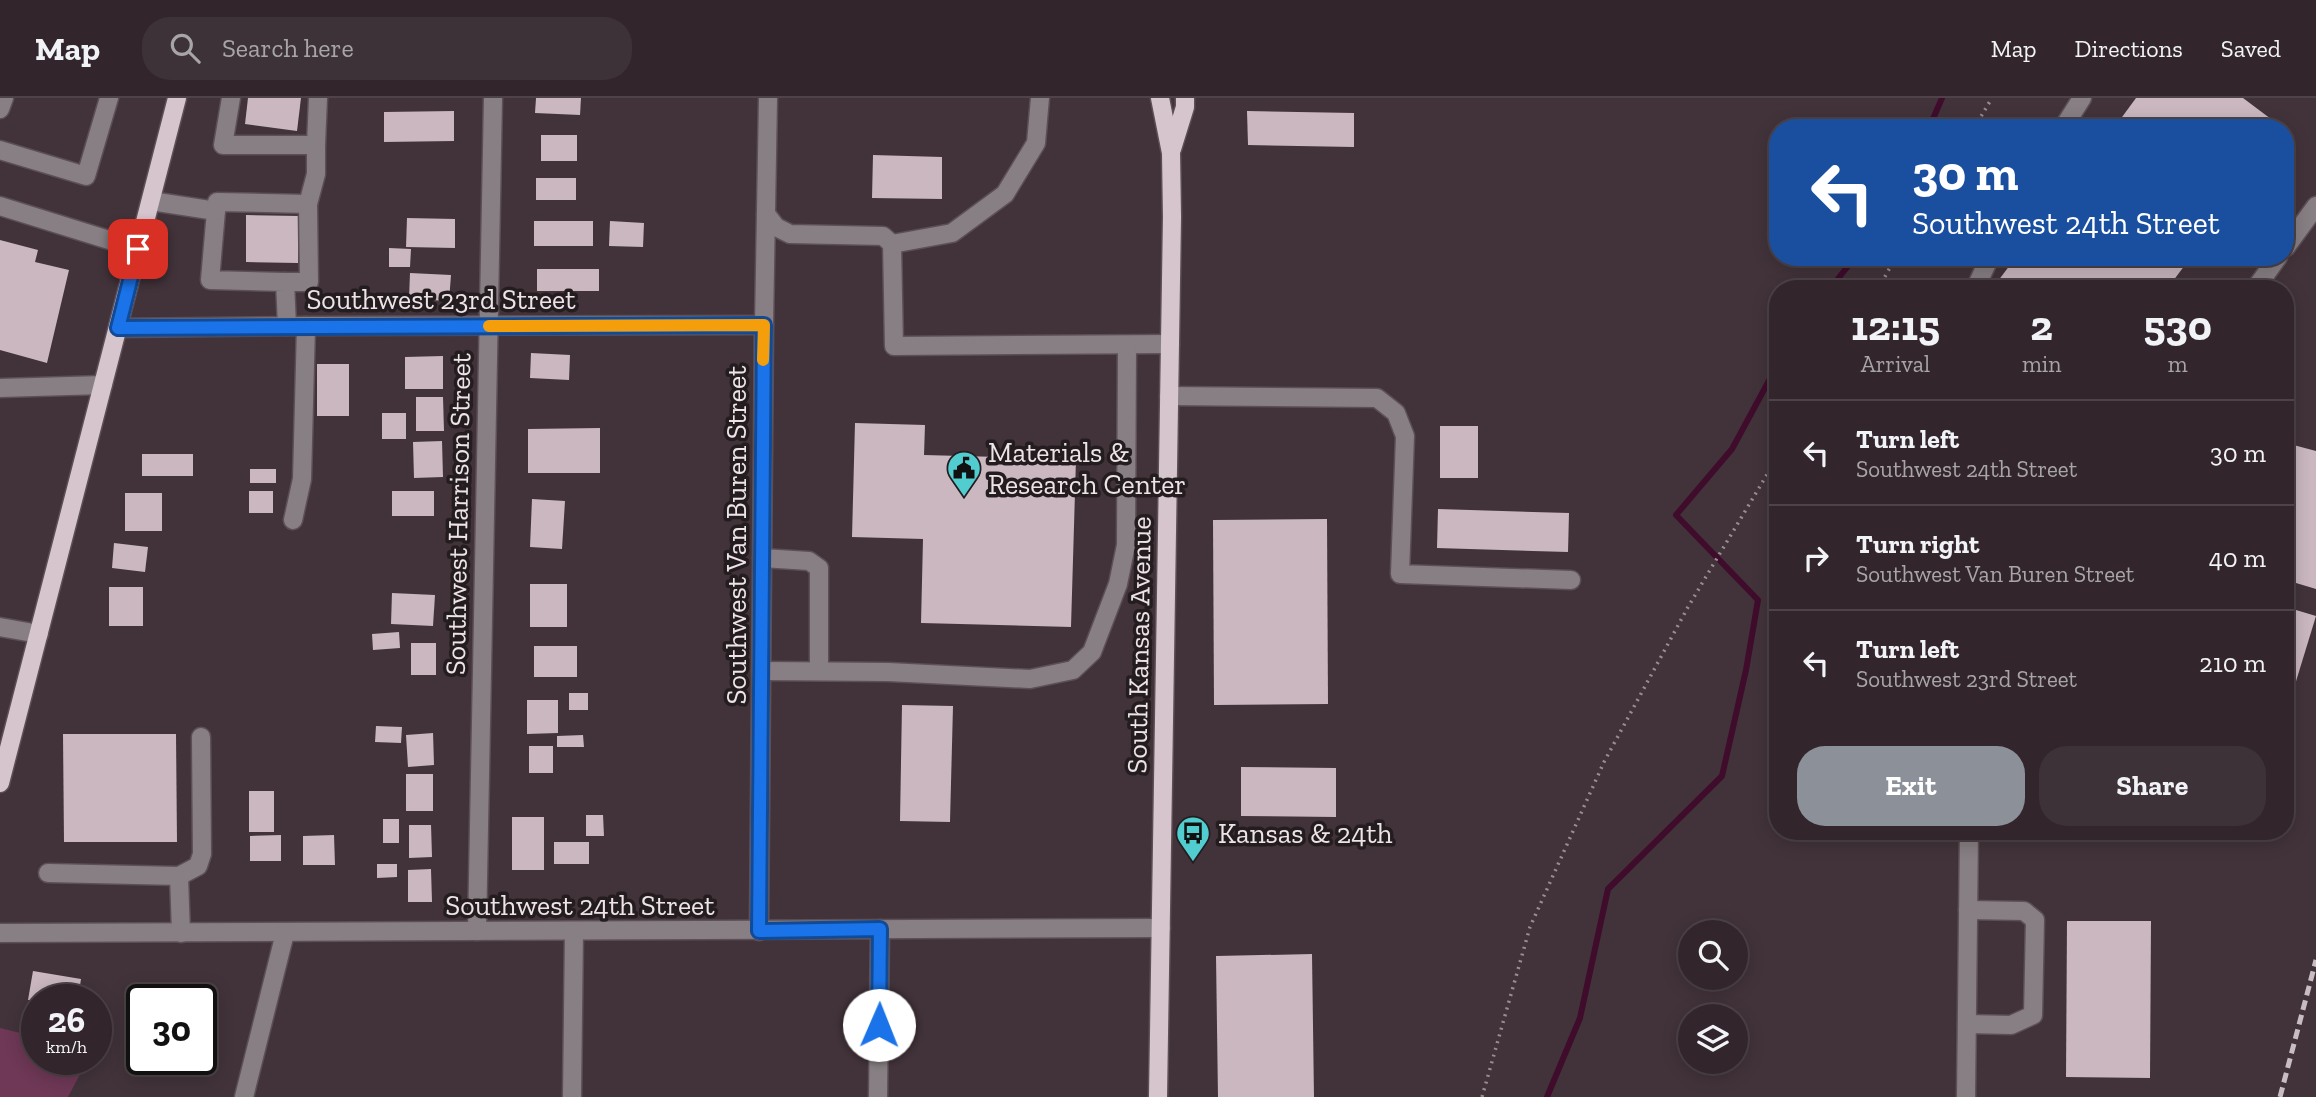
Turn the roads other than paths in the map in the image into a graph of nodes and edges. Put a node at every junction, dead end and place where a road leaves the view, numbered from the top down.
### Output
1 (4, 98) edge
2 (109, 98) edge
3 (177, 98) edge
4 (230, 98) edge
5 (318, 98) edge
6 (493, 98) edge
7 (768, 98) edge
8 (1040, 98) edge
9 (1160, 98) edge
10 (1185, 98) edge
11 (2082, 98) edge
12 (0, 109) edge
13 (2069, 119) edge
14 (316, 145) junction
15 (0, 150) edge
16 (1171, 153) junction
17 (150, 201) junction
18 (308, 204) junction
19 (0, 206) edge
20 (2316, 206) edge
21 (216, 211) junction
22 (766, 214) junction
23 (2294, 236) edge
24 (892, 244) junction
25 (138, 249) junction
26 (285, 282) junction
27 (764, 325) junction
28 (287, 326) junction
29 (306, 326) junction
30 (488, 326) junction
31 (118, 328) junction
32 (1170, 344) junction
33 (1127, 345) junction
34 (103, 385) junction
35 (0, 388) edge
36 (1169, 396) junction
37 (293, 520) dead end
38 (762, 558) junction
39 (1571, 580) dead end
40 (0, 628) edge
41 (39, 634) junction
42 (761, 671) junction
43 (819, 671) junction
44 (201, 737) dead end
45 (0, 783) edge
46 (1969, 840) edge
47 (48, 873) dead end
48 (179, 876) junction
49 (1968, 910) junction
50 (1161, 928) junction
51 (880, 929) junction
52 (759, 931) junction
53 (477, 932) junction
54 (574, 932) junction
55 (0, 933) edge
56 (181, 933) junction
57 (285, 933) junction
58 (1967, 1024) junction
59 (244, 1097) edge
60 (572, 1097) edge
61 (878, 1097) edge
62 (1158, 1097) edge
63 (1966, 1097) edge

1 - 12 street
2 - 15 street
3 - 17 main road
4 - 14 street
5 - 14 street
6 - 30 street, Southwest Harrison Street
7 - 22 street, Southwest Van Buren Street
8 - 24 street
9 - 16 main road, South Kansas Avenue
10 - 16 main road, South Kansas Avenue
11 - 13 street
14 - 18 street
16 - 32 main road, South Kansas Avenue
17 - 21 street
17 - 25 main road
18 - 21 street
18 - 26 street
19 - 25 street
20 - 23 street
21 - 26 street
22 - 24 street
22 - 27 street, Southwest Van Buren Street
24 - 33 street
25 - 31 main road
26 - 28 street
27 - 30 street, Southwest 23rd Street
27 - 38 street, Southwest Van Buren Street
28 - 29 street, Southwest 23rd Street
28 - 31 street, Southwest 23rd Street
29 - 30 street, Southwest 23rd Street
29 - 37 street
30 - 53 street, Southwest Harrison Street
31 - 34 main road
32 - 33 street
32 - 36 main road, South Kansas Avenue
33 - 43 street
34 - 35 street
34 - 41 main road
36 - 39 street
36 - 50 main road, South Kansas Avenue
38 - 42 street, Southwest Van Buren Street
38 - 43 street
40 - 41 street
41 - 45 main road
42 - 43 street
42 - 52 street, Southwest Van Buren Street
44 - 48 street
46 - 49 street
47 - 48 street
48 - 56 street
49 - 58 street
49 - 58 street
50 - 51 street, Southwest 24th Street
50 - 62 main road, South Kansas Avenue
51 - 52 street, Southwest 24th Street
51 - 61 street
52 - 54 street, Southwest 24th Street
53 - 54 street, Southwest 24th Street
53 - 57 street, Southwest 24th Street
54 - 60 street
55 - 56 street, Southwest 24th Street
56 - 57 street, Southwest 24th Street
57 - 59 street
58 - 63 street

